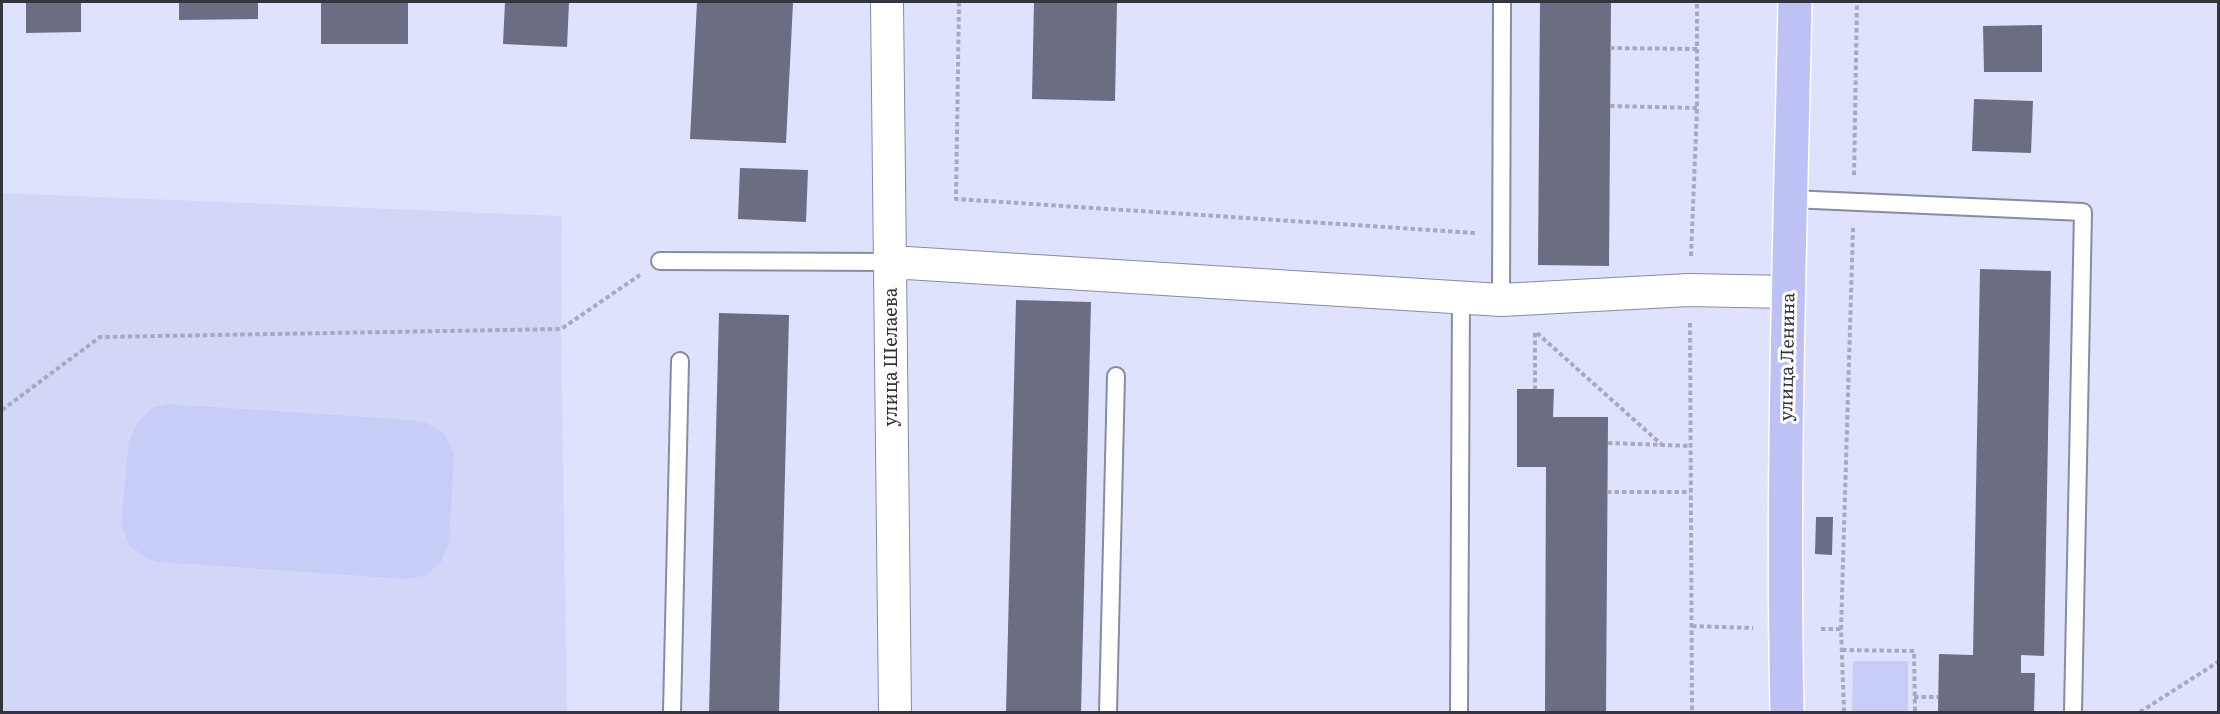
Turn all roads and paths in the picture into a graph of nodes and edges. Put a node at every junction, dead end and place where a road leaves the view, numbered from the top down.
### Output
1 (887, 2) edge
2 (959, 2) edge
3 (1502, 2) edge
4 (1697, 2) edge
5 (1795, 2) edge
6 (1857, 2) edge
7 (1610, 48) dead end
8 (1697, 49) junction
9 (1610, 106) dead end
10 (1697, 108) junction
11 (1791, 199) junction
12 (1854, 201) junction
13 (1501, 235) junction
14 (660, 261) joint
15 (891, 262) junction
16 (1689, 290) junction
17 (1789, 292) junction
18 (1461, 298) junction
19 (1500, 300) junction
20 (680, 361) dead end
21 (1116, 376) dead end
22 (1535, 389) dead end
23 (2, 410) edge
24 (1608, 443) dead end
25 (1661, 444) junction
26 (1691, 446) junction
27 (1607, 492) dead end
28 (1690, 492) junction
29 (1842, 650) junction
30 (2218, 662) edge
31 (1914, 697) junction
32 (1938, 697) dead end
33 (672, 712) edge
34 (895, 712) edge
35 (1108, 712) edge
36 (1459, 712) edge
37 (1692, 712) edge
38 (1787, 712) edge
39 (1844, 712) edge
40 (1915, 712) edge
41 (2073, 712) edge
42 (2140, 712) edge

1 - 15 street, улица Шелаева
2 - 13 path
3 - 13 lane
4 - 8 path
5 - 11 main road, улица Ленина
6 - 12 path
7 - 8 path
8 - 10 path
9 - 10 path
10 - 16 path
11 - 12 lane
11 - 17 main road, улица Ленина
12 - 29 path
12 - 41 lane
13 - 19 lane
14 - 15 lane
14 - 23 path
15 - 18 street
15 - 34 street, улица Шелаева
16 - 17 street
16 - 19 street
16 - 26 path
17 - 38 main road, улица Ленина
18 - 19 street
18 - 36 lane
20 - 33 lane
21 - 35 lane
22 - 25 path
24 - 25 path
25 - 26 path
26 - 28 path
27 - 28 path
28 - 37 path
29 - 31 path
29 - 39 path
30 - 42 path
31 - 32 path
31 - 40 path

